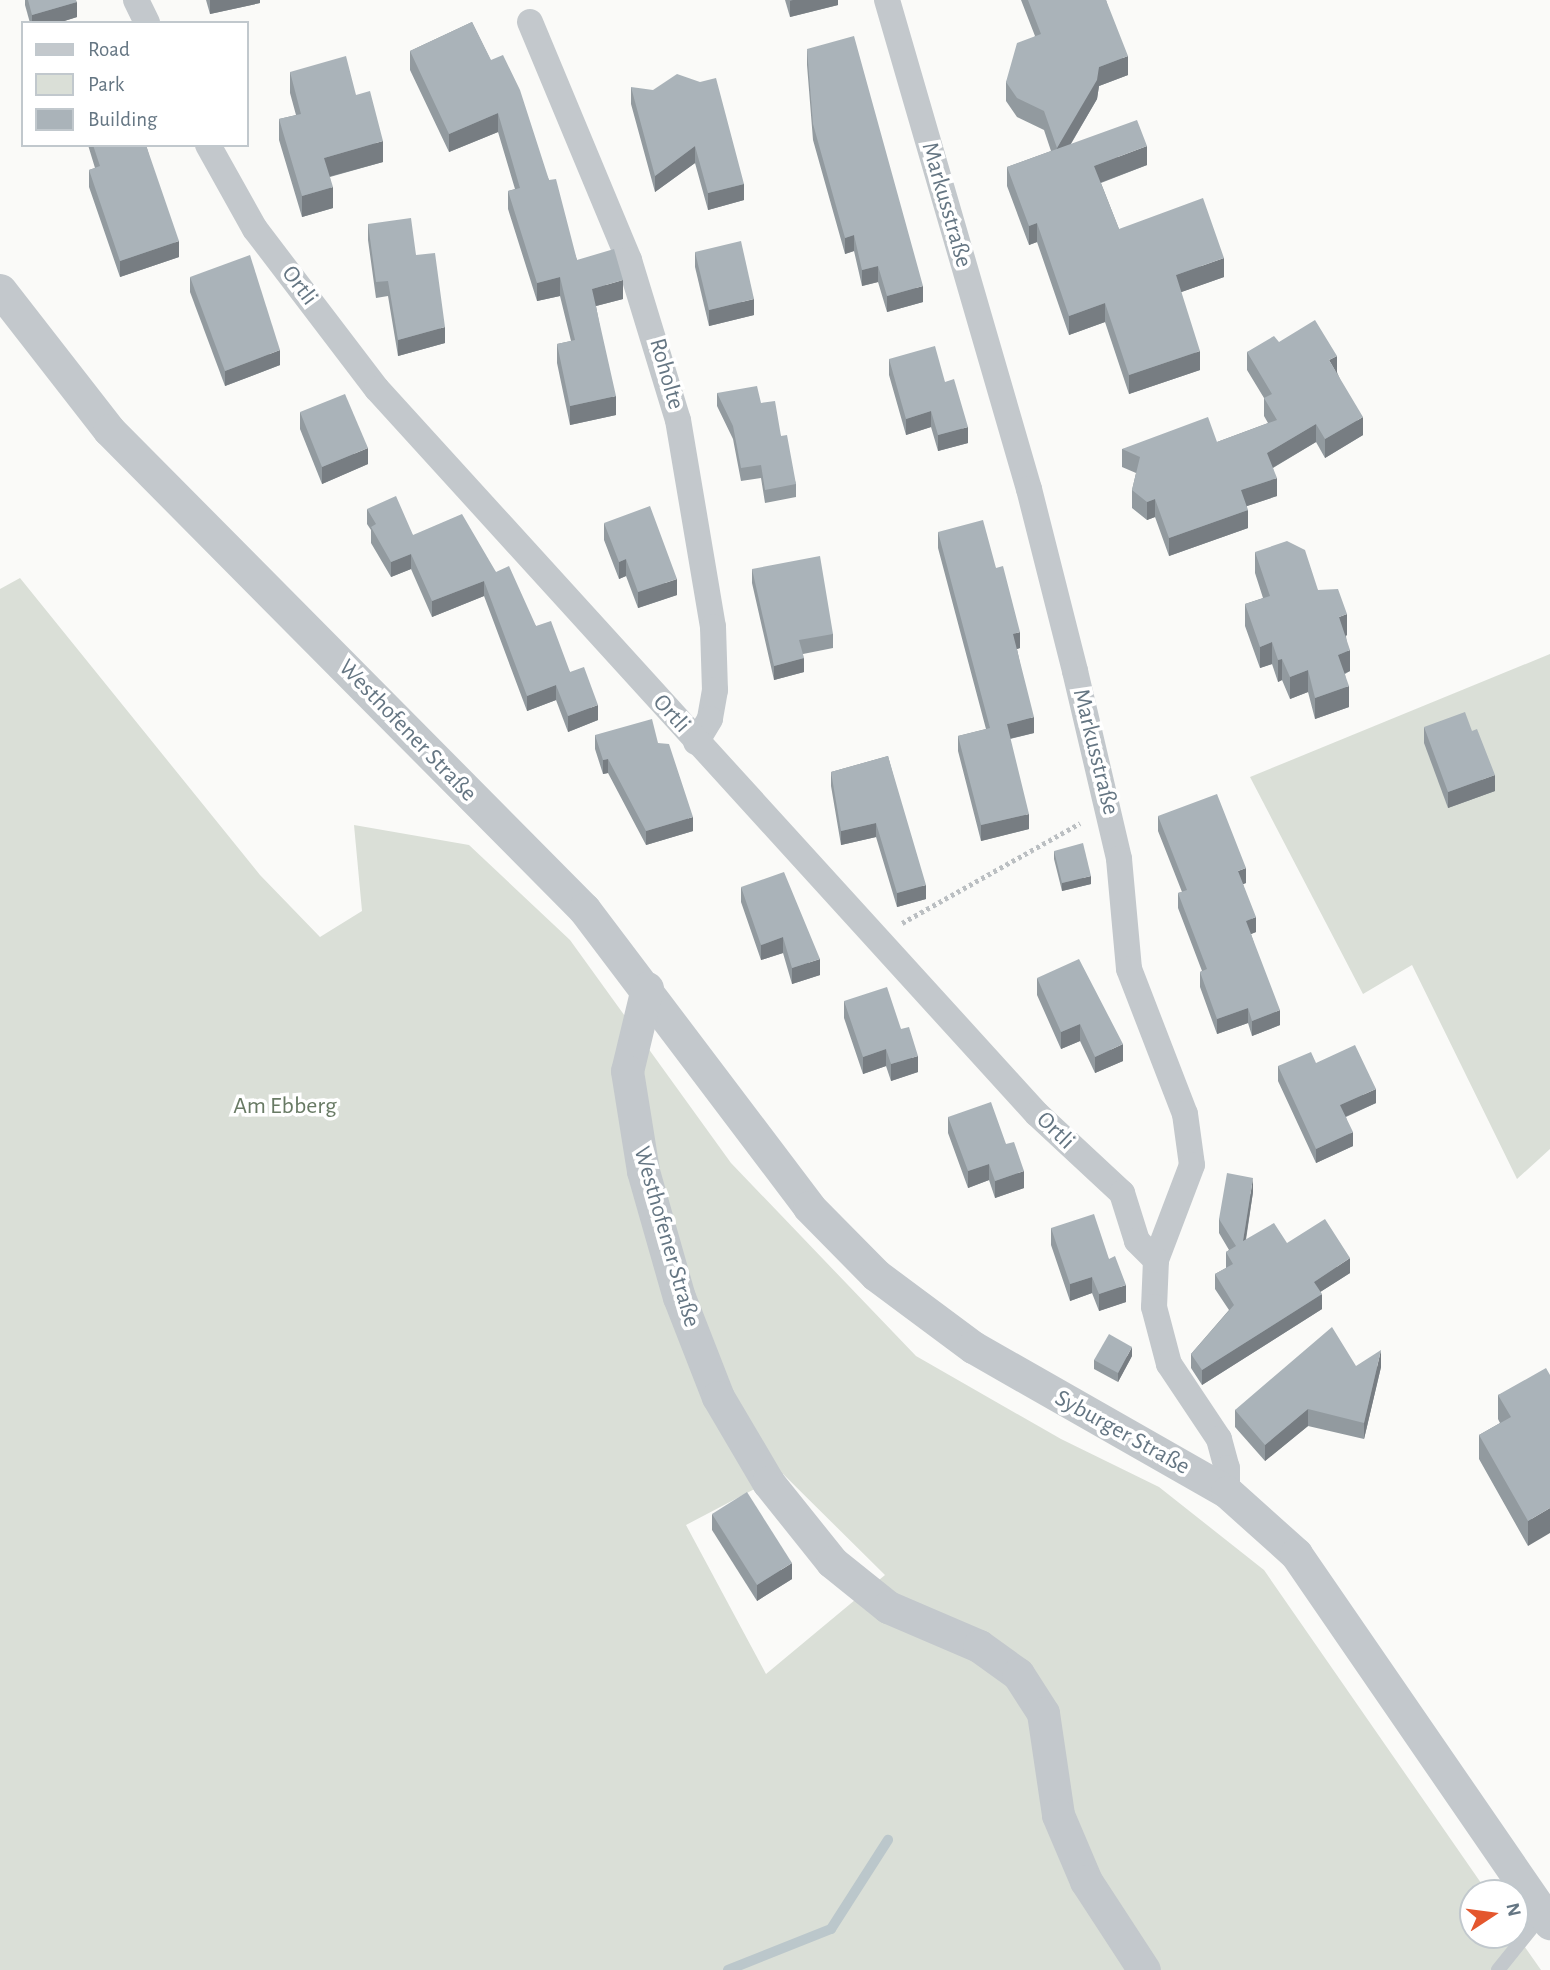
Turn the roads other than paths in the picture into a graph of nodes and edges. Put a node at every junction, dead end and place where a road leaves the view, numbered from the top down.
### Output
1 (136, 0) edge
2 (887, 0) edge
3 (146, 21) edge
4 (530, 22) dead end
5 (209, 147) edge
6 (0, 290) edge
7 (696, 741) junction
8 (647, 988) junction
9 (1154, 1268) junction
10 (1227, 1492) junction
11 (1547, 1918) edge
12 (1144, 1970) edge
13 (1498, 1970) edge

1 - 3 street
2 - 9 street, Markusstraße
4 - 7 street, Roholte
5 - 7 street, Ortli
6 - 8 street, Westhofener Straße
7 - 9 street, Ortli
8 - 10 street, Syburger Straße
8 - 12 street, Westhofener Straße
9 - 10 street, Markusstraße
10 - 11 street, Syburger Straße
11 - 13 lane

